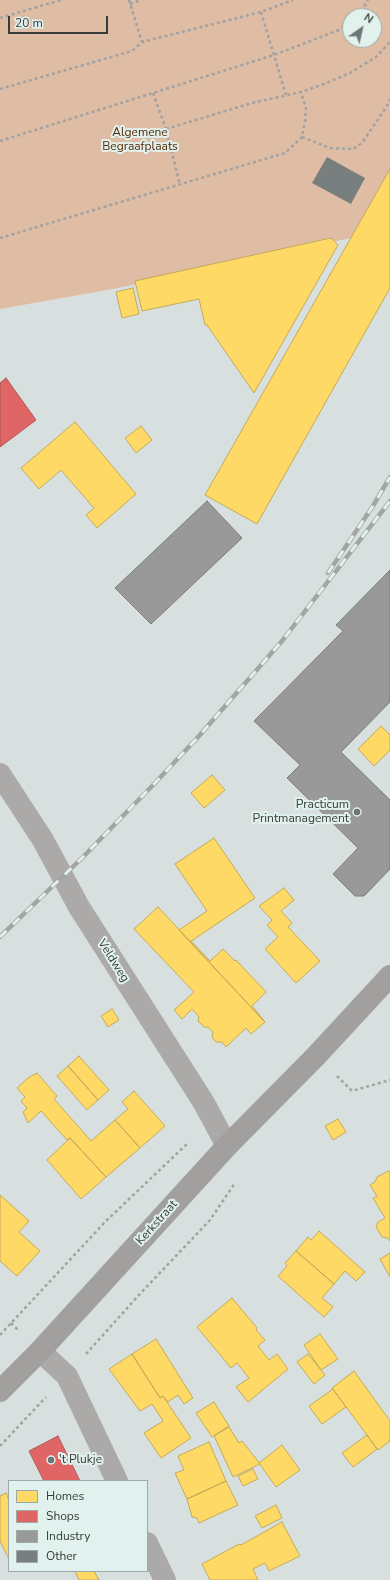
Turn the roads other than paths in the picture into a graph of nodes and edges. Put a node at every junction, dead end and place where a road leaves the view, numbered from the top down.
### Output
1 (0, 774) edge
2 (390, 976) edge
3 (227, 1146) junction
4 (40, 1351) junction
5 (0, 1391) edge
6 (117, 1480) edge
7 (148, 1545) edge
8 (165, 1580) edge

1 - 3 street, Veldweg
2 - 3 main road, Kerkstraat
3 - 4 main road, Kerkstraat
4 - 5 main road, Kerkstraat
4 - 6 street
7 - 8 street

